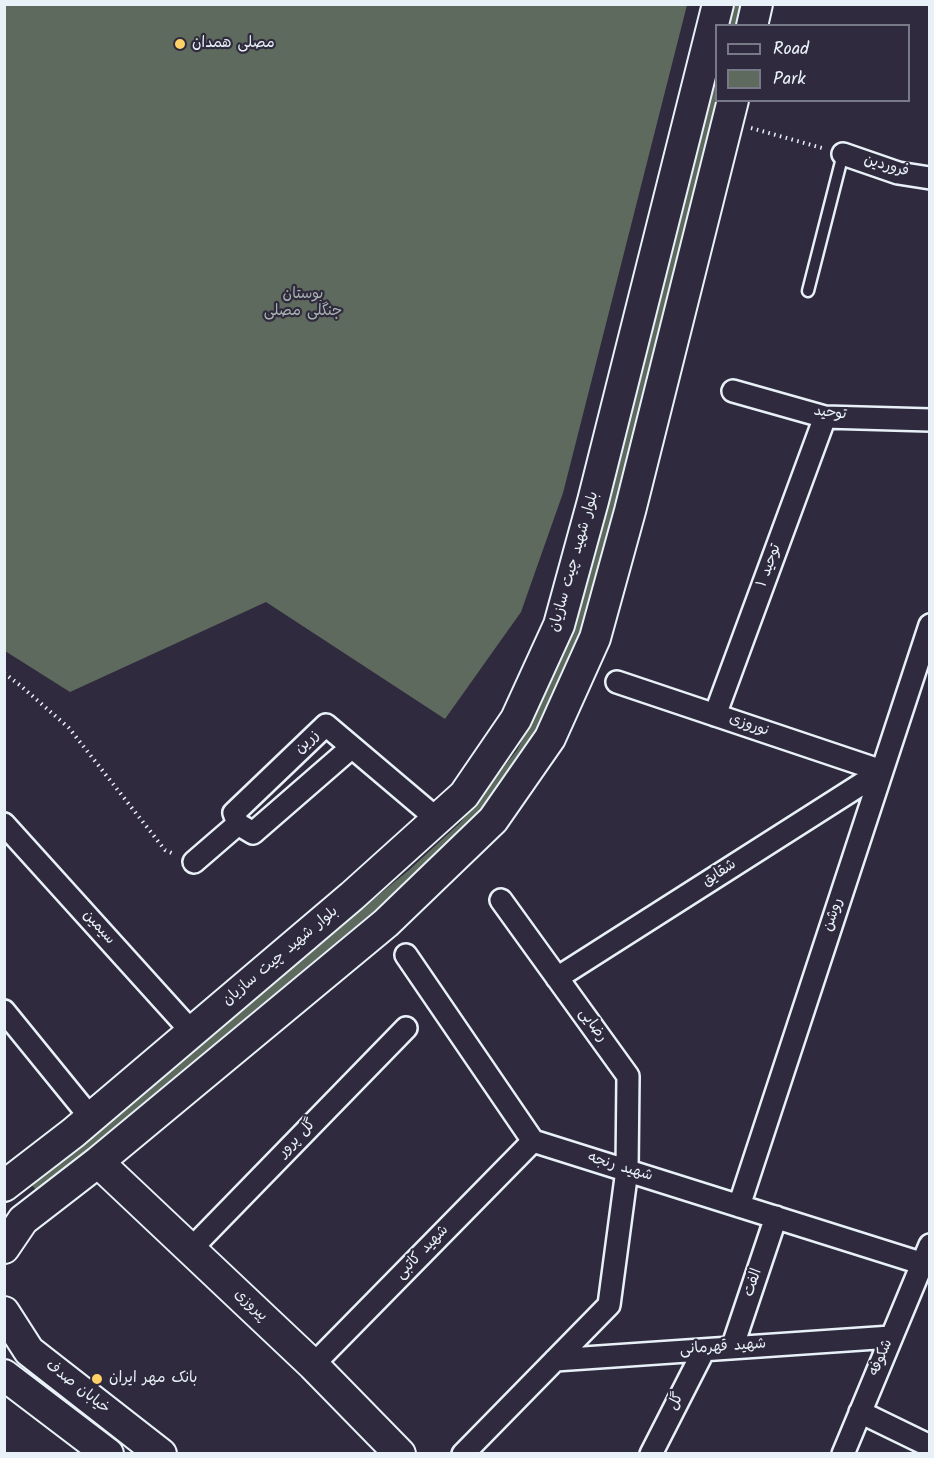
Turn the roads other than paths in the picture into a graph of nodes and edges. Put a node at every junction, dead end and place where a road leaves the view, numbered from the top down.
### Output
1 (718, 4) edge
2 (757, 4) edge
3 (752, 24) edge
4 (730, 111) edge
5 (843, 154) joint
6 (930, 178) edge
7 (808, 291) dead end
8 (733, 391) dead end
9 (825, 417) junction
10 (930, 420) edge
11 (930, 625) edge
12 (617, 682) dead end
13 (715, 715) junction
14 (352, 747) junction
15 (882, 771) junction
16 (437, 819) junction
17 (4, 824) edge
18 (238, 824) junction
19 (194, 862) road end
20 (501, 900) dead end
21 (406, 956) dead end
22 (557, 978) junction
23 (4, 1011) edge
24 (406, 1028) dead end
25 (192, 1032) junction
26 (91, 1118) junction
27 (533, 1141) junction
28 (98, 1162) junction
29 (627, 1170) junction
30 (4, 1186) edge
31 (739, 1206) junction
32 (776, 1217) junction
33 (4, 1248) edge
34 (190, 1250) junction
35 (927, 1258) edge
36 (4, 1312) edge
37 (891, 1337) junction
38 (732, 1348) junction
39 (704, 1350) junction
40 (555, 1360) junction
41 (313, 1365) junction
42 (4, 1375) edge
43 (860, 1412) junction
44 (930, 1446) edge
45 (108, 1454) edge
46 (161, 1454) edge
47 (400, 1454) edge
48 (463, 1454) edge
49 (651, 1454) edge
50 (843, 1454) edge

1 - 16 main road, بلوار شهید چیت سازیان
2 - 3 main road
4 - 28 main road
5 - 6 street, فروردین
5 - 7 lane
8 - 9 street, توحید
9 - 10 street, توحید
9 - 13 street, توحید ۱
11 - 15 street, روشن
12 - 13 street, نوروزی
13 - 15 street, نوروزی
14 - 16 street, زرین
14 - 18 street
14 - 18 street, زرین
15 - 22 street, شقایق
15 - 31 street, روشن
16 - 25 main road, بلوار شهید چیت سازیان
17 - 25 street, سیمین
18 - 19 street, زرین
20 - 22 street, رضایی
21 - 27 street
22 - 29 street, رضایی
23 - 26 street
24 - 34 street, گل پرور
25 - 26 main road, بلوار شهید چیت سازیان
26 - 30 main road, بلوار شهید چیت سازیان
27 - 29 street, شهید رنجه
27 - 41 street, شهید کاتبی
28 - 33 main road
28 - 34 main road, پیروزی
29 - 31 street, شهید رنجه
29 - 40 street
31 - 32 street, شهید رنجه
32 - 35 street, شهید رنجه
32 - 38 street, الفت
34 - 41 main road, پیروزی
35 - 37 street, شکوفه
36 - 46 main road, خیابان صدف
37 - 38 street, شهید قهرمانی
37 - 43 street, شکوفه
38 - 39 street, شهید قهرمانی
39 - 40 street, شهید قهرمانی
39 - 49 street, گل
40 - 48 street
41 - 47 main road, پیروزی
42 - 45 main road
43 - 44 street
43 - 50 street, شکوفه

